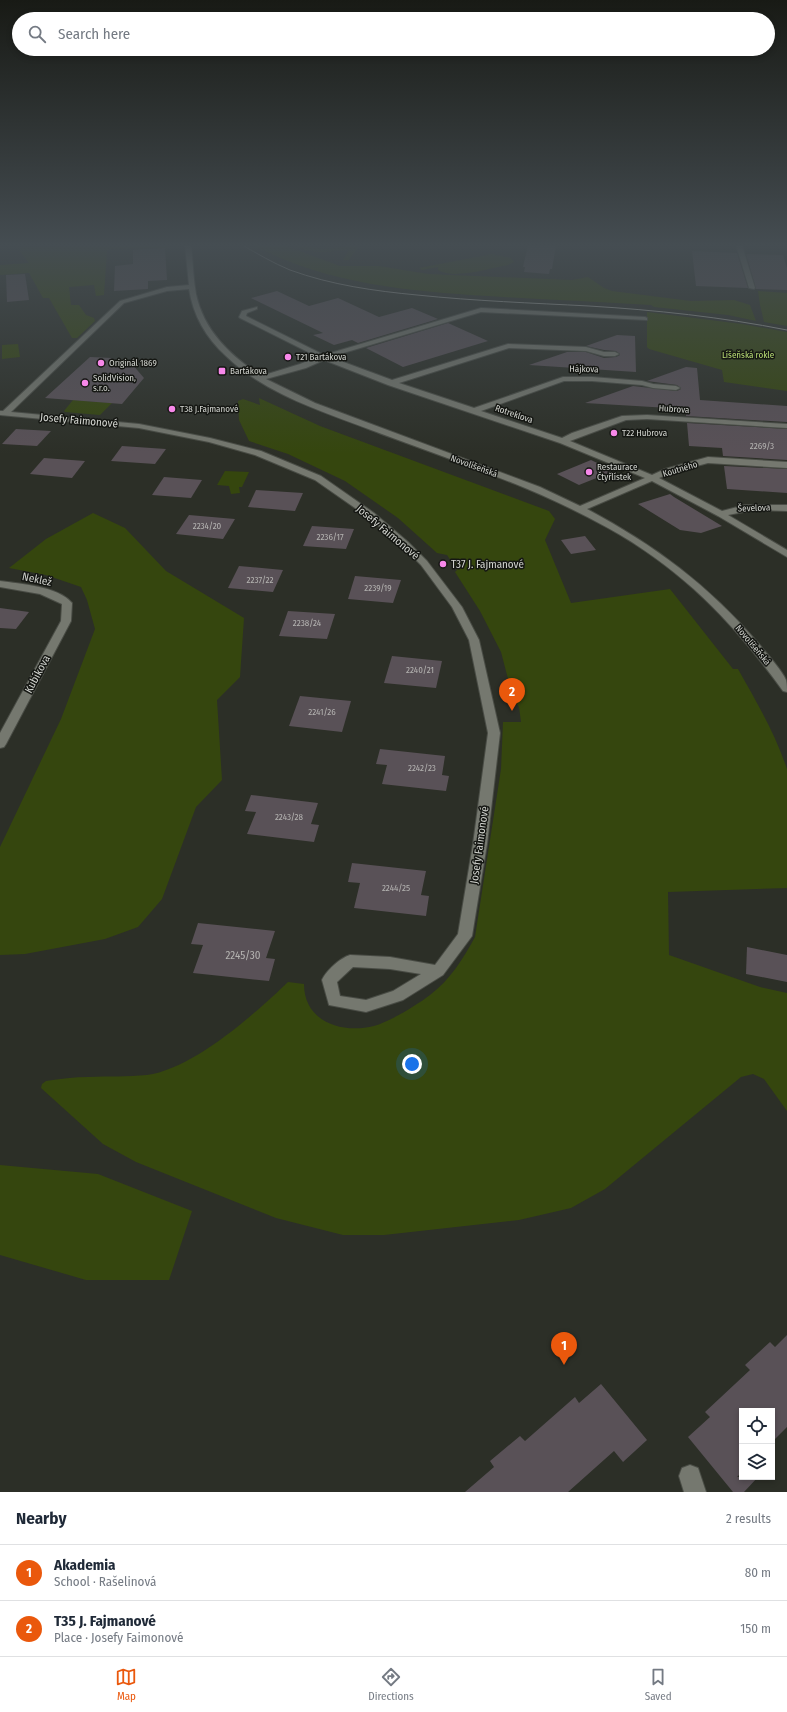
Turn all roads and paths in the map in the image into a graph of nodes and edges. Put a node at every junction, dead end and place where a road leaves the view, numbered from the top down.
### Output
1 (108, 315) edge
2 (199, 315) edge
3 (243, 315) edge
4 (465, 315) edge
5 (565, 315) edge
6 (645, 319) dead end
7 (615, 354) dead end
8 (325, 358) junction
9 (260, 378) junction
10 (391, 383) junction
11 (676, 388) dead end
12 (473, 411) junction
13 (2, 413) edge
14 (787, 426) edge
15 (563, 442) junction
16 (787, 465) edge
17 (653, 478) junction
18 (787, 508) edge
19 (580, 509) junction
20 (721, 514) junction
21 (787, 554) edge
22 (0, 584) edge
23 (67, 603) joint
24 (787, 689) edge
25 (0, 744) edge
26 (438, 970) junction

1 - 13 street, Josefy Faimonové
2 - 9 street, Novolíšeňská
3 - 8 street, Rotreklova
4 - 8 street
5 - 6 street
7 - 10 street
8 - 9 street
8 - 10 street, Rotreklova
9 - 19 street, Novolíšeňská
10 - 12 street, Rotreklova
11 - 12 street, Hájkova
12 - 15 street, Rotreklova
13 - 26 street, Josefy Faimonové
14 - 15 street, Hubrova
15 - 17 street, Rotreklova
16 - 17 street, Koutného
17 - 19 street, Koutného
17 - 20 street, Rotreklova
18 - 20 street, Ševelova
19 - 24 street, Novolíšeňská
20 - 21 street, Rotreklova
22 - 23 street, Neklež
23 - 25 street, Kubíkova
26 - 26 street, Josefy Faimonové

